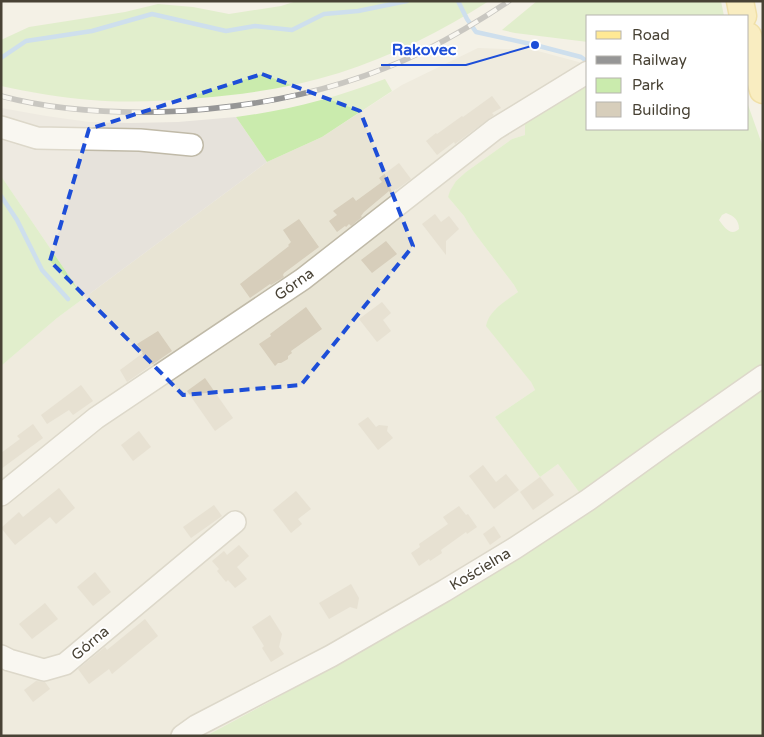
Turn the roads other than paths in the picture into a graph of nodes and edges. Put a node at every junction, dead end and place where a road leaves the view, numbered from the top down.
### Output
1 (740, 1) edge
2 (743, 15) edge
3 (749, 40) edge
4 (586, 73) edge
5 (763, 90) edge
6 (1, 128) edge
7 (192, 145) dead end
8 (763, 376) edge
9 (1, 495) edge
10 (235, 522) dead end
11 (1, 656) edge
12 (182, 736) edge

1 - 2 main road
3 - 5 main road
4 - 9 street, Górna
6 - 7 street
8 - 12 street, Kościelna
10 - 11 street, Górna

